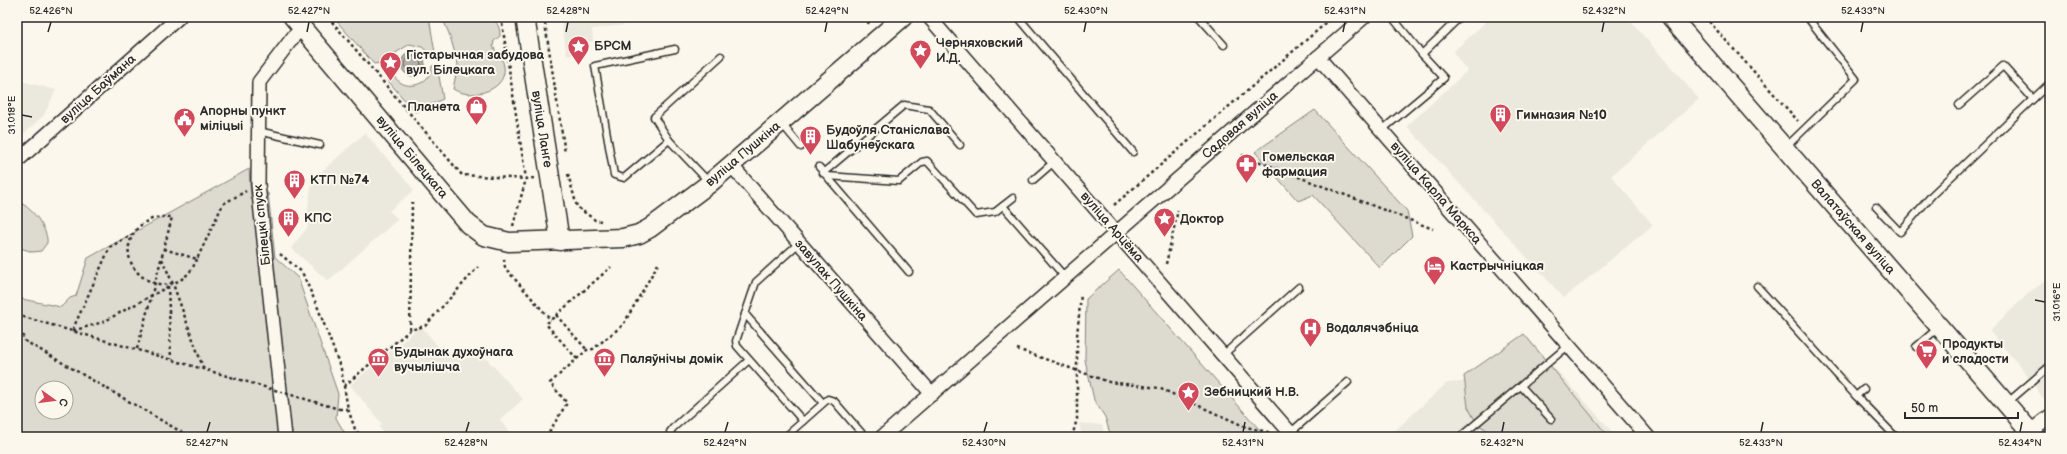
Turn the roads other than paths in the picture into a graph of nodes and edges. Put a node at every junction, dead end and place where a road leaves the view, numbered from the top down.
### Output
1 (179, 17) edge
2 (525, 17) edge
3 (930, 17) edge
4 (1018, 17) edge
5 (1199, 17) edge
6 (1364, 17) edge
7 (1392, 17) edge
8 (1460, 17) edge
9 (1671, 17) edge
10 (1807, 17) edge
11 (902, 18) edge
12 (298, 23) edge
13 (1224, 45) dead end
14 (675, 49) dead end
15 (1422, 54) junction
16 (721, 56) dead end
17 (1318, 57) junction
18 (2050, 82) edge
19 (2034, 99) junction
20 (1959, 105) dead end
21 (781, 122) junction
22 (1382, 130) junction
23 (258, 131) junction
24 (669, 140) junction
25 (320, 145) dead end
26 (960, 145) dead end
27 (802, 147) dead end
28 (1785, 149) junction
29 (1133, 152) dead end
30 (17, 161) edge
31 (1054, 161) junction
32 (731, 165) junction
33 (823, 172) junction
34 (1033, 180) dead end
35 (710, 183) junction
36 (1012, 198) dead end
37 (1003, 206) junction
38 (1876, 207) dead end
39 (1117, 233) junction
40 (560, 241) junction
41 (799, 243) junction
42 (909, 272) dead end
43 (1065, 278) junction
44 (1757, 286) dead end
45 (1299, 287) dead end
46 (745, 314) junction
47 (1940, 327) junction
48 (1569, 345) junction
49 (1916, 347) dead end
50 (1223, 356) junction
51 (750, 360) junction
52 (2050, 366) edge
53 (1348, 382) dead end
54 (1521, 386) junction
55 (1864, 389) dead end
56 (932, 394) junction
57 (1856, 396) junction
58 (823, 402) junction
59 (2006, 404) junction
60 (2050, 416) edge
61 (1551, 419) dead end
62 (803, 421) junction
63 (1893, 434) dead end
64 (1292, 435) edge
65 (2029, 435) edge
66 (285, 437) edge
67 (671, 437) edge
68 (784, 437) edge
69 (865, 437) edge
70 (882, 437) edge
71 (1460, 437) edge
72 (1648, 437) edge

1 - 30 street, вуліца Баўмана
2 - 40 street, вуліца Ланге
3 - 31 street, вуліца Арцёма
4 - 29 lane
5 - 13 lane
6 - 17 street, Садовая вуліца
7 - 15 lane
8 - 15 lane
9 - 28 street, Валатаўская вуліца
10 - 28 lane
11 - 21 street, вуліца Пушкіна
12 - 23 street, Білецкі спуск
12 - 40 street, вуліца Білецкага
14 - 24 lane
15 - 22 lane
16 - 24 lane
17 - 22 street, вуліца Карла Маркса
17 - 39 street, Садовая вуліца
18 - 19 lane
19 - 20 lane
19 - 38 lane
21 - 27 lane
21 - 32 street, вуліца Пушкіна
22 - 48 street, вуліца Карла Маркса
23 - 25 lane
23 - 66 street, Білецкі спуск
24 - 35 lane
26 - 33 lane
28 - 47 street, Валатаўская вуліца
31 - 34 lane
31 - 39 street, вуліца Арцёма
32 - 35 street, вуліца Пушкіна
32 - 41 street, завулак Пушкіна
33 - 37 lane
33 - 42 lane
35 - 40 street, вуліца Пушкіна
36 - 37 lane
37 - 43 lane
39 - 43 street
39 - 50 street, вуліца Арцёма
41 - 46 lane
41 - 56 street, завулак Пушкіна
43 - 56 street
44 - 57 lane
45 - 50 lane
46 - 51 lane
46 - 58 lane
47 - 49 lane
47 - 59 street, Валатаўская вуліца
48 - 54 lane
48 - 72 street, вуліца Карла Маркса
50 - 64 street, вуліца Арцёма
51 - 62 lane
51 - 67 lane
52 - 59 lane
53 - 64 lane
54 - 61 lane
54 - 71 lane
55 - 57 lane
56 - 70 street
57 - 63 lane
58 - 62 lane
58 - 69 lane
59 - 65 street, Валатаўская вуліца
60 - 65 street
62 - 68 lane

